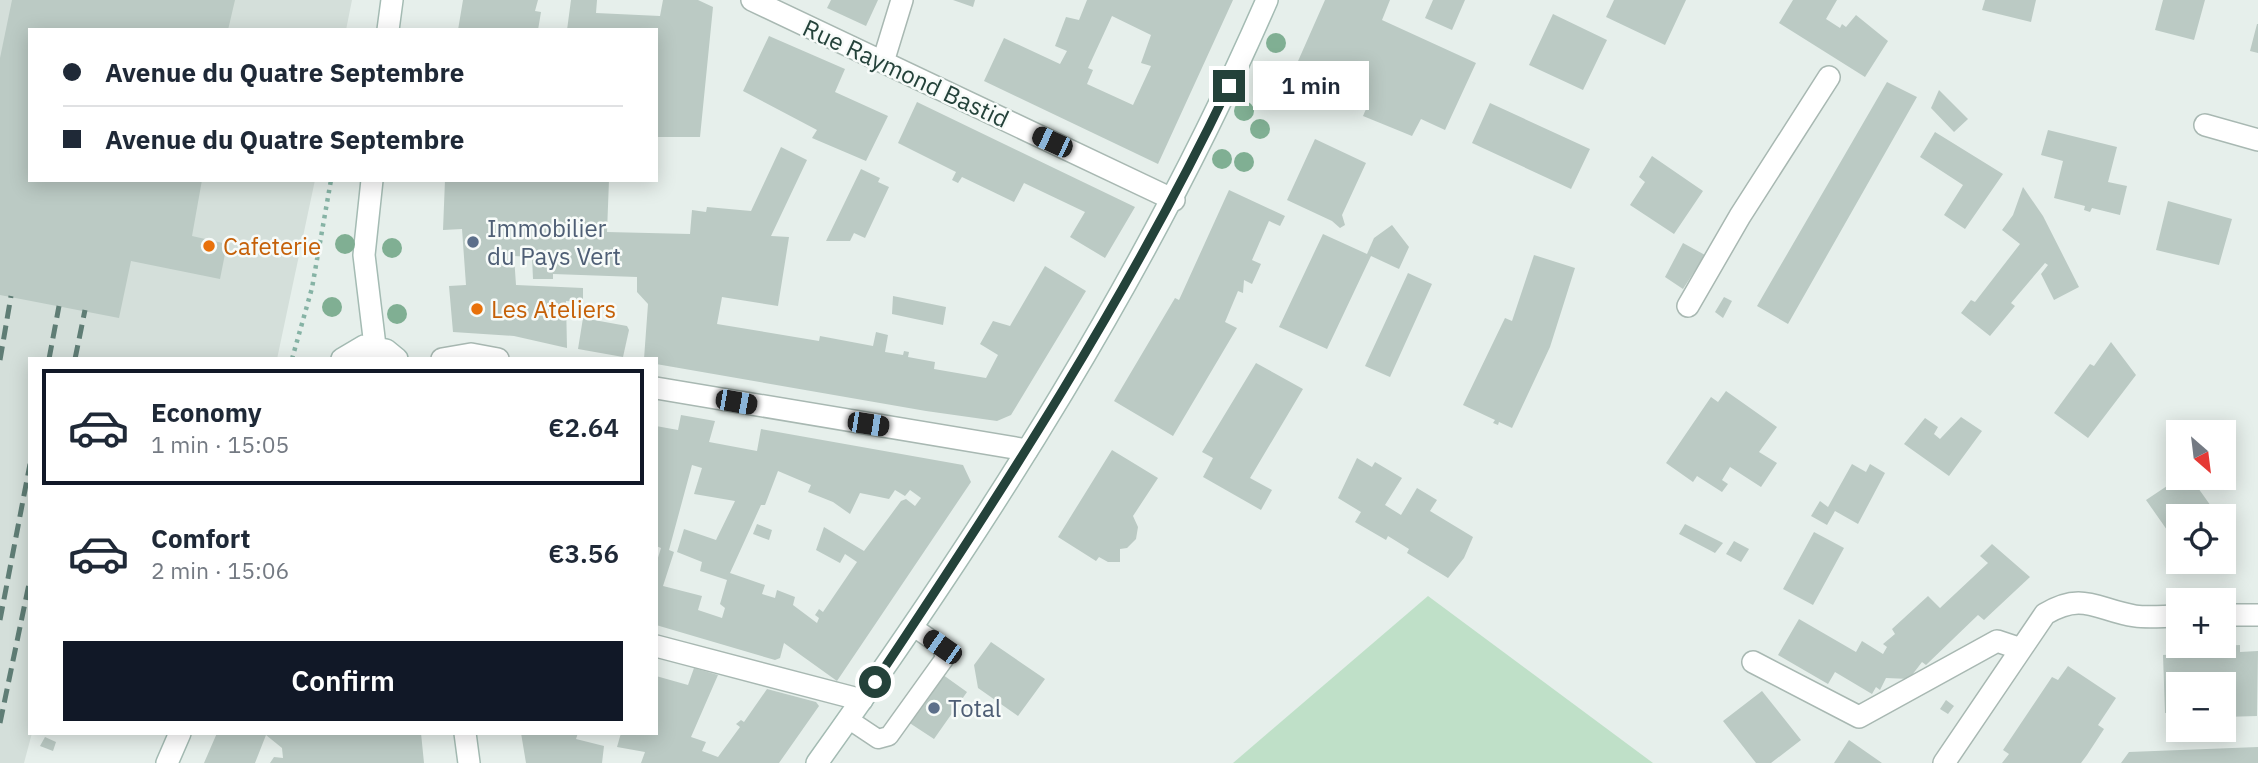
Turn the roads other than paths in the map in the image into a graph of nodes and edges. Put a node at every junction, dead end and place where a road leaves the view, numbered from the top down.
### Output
1 (392, 0) edge
2 (752, 0) edge
3 (902, 0) edge
4 (1267, 0) edge
5 (388, 28) edge
6 (883, 62) junction
7 (1829, 77) dead end
8 (2205, 125) dead end
9 (2258, 140) edge
10 (372, 182) edge
11 (1174, 200) junction
12 (1688, 306) dead end
13 (375, 346) junction
14 (345, 357) edge
15 (395, 357) edge
16 (454, 357) edge
17 (487, 357) edge
18 (658, 388) edge
19 (1027, 450) junction
20 (2236, 615) edge
21 (2258, 615) edge
22 (2166, 616) edge
23 (912, 626) junction
24 (658, 647) edge
25 (2021, 649) junction
26 (1753, 662) dead end
27 (862, 700) junction
28 (848, 719) junction
29 (179, 735) edge
30 (465, 735) edge
31 (167, 763) edge
32 (469, 763) edge
33 (817, 763) edge
34 (1944, 763) edge

1 - 5 street
2 - 6 street, Rue Raymond Bastid
3 - 6 street
4 - 11 street
6 - 11 street, Rue Raymond Bastid
7 - 12 street
8 - 9 street
10 - 13 street
11 - 19 street
13 - 14 street
13 - 15 street
16 - 17 street
18 - 19 street
19 - 23 street
20 - 21 street
22 - 25 street
23 - 27 street
23 - 28 lane
24 - 27 street
25 - 26 street
25 - 34 street
27 - 28 street
28 - 33 street
29 - 31 street
30 - 32 street

